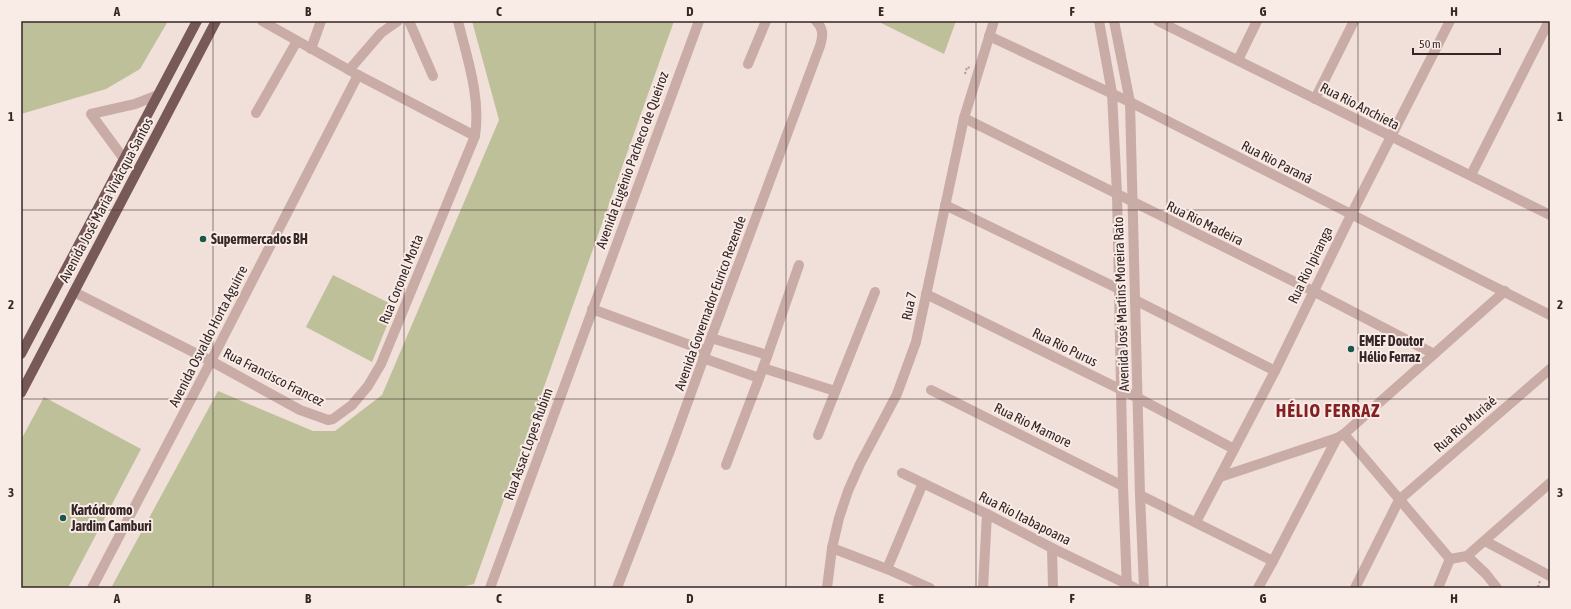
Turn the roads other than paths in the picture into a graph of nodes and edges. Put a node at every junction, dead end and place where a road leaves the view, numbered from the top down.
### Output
1 (197, 21) edge
2 (216, 21) edge
3 (262, 21) edge
4 (398, 21) edge
5 (409, 21) edge
6 (458, 21) edge
7 (699, 21) edge
8 (766, 21) edge
9 (994, 21) edge
10 (1099, 21) edge
11 (1114, 21) edge
12 (1159, 21) edge
13 (1257, 21) edge
14 (1354, 21) edge
15 (1450, 21) edge
16 (1548, 21) edge
17 (319, 22) edge
18 (819, 23) edge
19 (989, 36) junction
20 (297, 41) junction
21 (311, 49) junction
22 (1238, 60) junction
23 (748, 64) dead end
24 (353, 73) junction
25 (433, 76) dead end
26 (1112, 93) junction
27 (158, 95) junction
28 (1315, 99) junction
29 (1130, 102) junction
30 (256, 112) dead end
31 (964, 118) junction
32 (475, 136) junction
33 (1391, 137) junction
34 (124, 159) junction
35 (1471, 175) junction
36 (1117, 194) junction
37 (1132, 202) junction
38 (945, 205) junction
39 (1550, 214) edge
40 (1351, 215) junction
41 (799, 264) dead end
42 (1118, 289) junction
43 (1505, 291) junction
44 (74, 292) junction
45 (875, 292) dead end
46 (1313, 292) junction
47 (926, 294) junction
48 (1135, 300) junction
49 (592, 309) junction
50 (1550, 315) edge
51 (711, 338) junction
52 (21, 354) edge
53 (1434, 354) junction
54 (705, 355) junction
55 (767, 355) junction
56 (211, 361) junction
57 (763, 368) junction
58 (1550, 369) edge
59 (1275, 371) junction
60 (759, 378) junction
61 (931, 390) dead end
62 (835, 391) junction
63 (1122, 391) junction
64 (21, 393) edge
65 (1138, 398) junction
66 (333, 420) joint
67 (818, 435) dead end
68 (1340, 436) junction
69 (1234, 449) junction
70 (726, 465) dead end
71 (902, 473) dead end
72 (1220, 477) junction
73 (923, 483) junction
74 (1550, 483) edge
75 (1123, 486) junction
76 (1140, 495) junction
77 (1399, 500) junction
78 (987, 514) junction
79 (1196, 522) junction
80 (1485, 541) junction
81 (832, 548) junction
82 (1052, 548) junction
83 (1467, 556) junction
84 (1450, 558) junction
85 (1273, 561) junction
86 (887, 569) junction
87 (1550, 576) edge
88 (1130, 587) edge
89 (92, 588) edge
90 (490, 588) edge
91 (617, 588) edge
92 (827, 588) edge
93 (930, 588) edge
94 (983, 588) edge
95 (1053, 588) edge
96 (1144, 588) edge
97 (1258, 588) edge
98 (1355, 588) edge
99 (1438, 588) edge
100 (1497, 588) edge

1 - 27 main road, Avenida José Maria Vivácqua Santos
2 - 44 main road, Avenida José Maria Vivácqua Santos
3 - 20 street
4 - 24 street, Avenida Osvaldo Horta Aguirre
5 - 25 street
6 - 32 street, Rua Coronel Motta
7 - 49 street, Avenida Eugênio Pacheco de Queiroz
8 - 23 street
9 - 19 street, Rua 7
10 - 26 street, Avenida José Martins Moreira Rato
11 - 29 street, Avenida José Martins Moreira Rato
12 - 22 street, Rua Rio Anchieta
13 - 22 street
14 - 28 street
15 - 33 street, Rua Rio Ipiranga
16 - 35 street
17 - 21 street
18 - 51 street, Avenida Governador Eurico Rezende
19 - 26 street, Rua Rio Paraná
19 - 31 street, Rua 7
20 - 21 street
20 - 30 street
21 - 24 street
22 - 28 street, Rua Rio Anchieta
24 - 32 street
24 - 56 street, Avenida Osvaldo Horta Aguirre
26 - 29 street, Rua Rio Paraná
26 - 36 street, Avenida José Martins Moreira Rato
27 - 34 main road, Avenida José Maria Vivácqua Santos
27 - 34 street
28 - 33 street, Rua Rio Anchieta
29 - 37 street, Avenida José Martins Moreira Rato
29 - 40 street, Rua Rio Paraná
31 - 36 street, Rua Rio Madeira
31 - 38 street, Rua 7
32 - 66 street, Rua Coronel Motta
33 - 35 street, Rua Rio Anchieta
33 - 40 street, Rua Rio Ipiranga
34 - 52 main road, Avenida José Maria Vivácqua Santos
35 - 39 street, Rua Rio Anchieta
36 - 37 street, Rua Rio Madeira
36 - 42 street, Avenida José Martins Moreira Rato
37 - 46 street, Rua Rio Madeira
37 - 48 street, Avenida José Martins Moreira Rato
38 - 42 street
38 - 47 street, Rua 7
40 - 43 street, Rua Rio Paraná
40 - 46 street, Rua Rio Ipiranga
41 - 55 street
42 - 63 street, Avenida José Martins Moreira Rato
43 - 50 street, Rua Rio Paraná
43 - 53 street
44 - 56 street, Rua Francisco Francez
44 - 64 main road, Avenida José Maria Vivácqua Santos
45 - 62 street
46 - 53 street, Rua Rio Madeira
46 - 59 street, Rua Rio Ipiranga
47 - 63 street, Rua Rio Purus
47 - 81 street, Rua 7
48 - 59 street
48 - 65 street, Avenida José Martins Moreira Rato
49 - 54 street
49 - 90 street, Rua Assac Lopes Rubim
51 - 54 street, Avenida Governador Eurico Rezende
51 - 55 street
53 - 68 street
54 - 60 street
54 - 91 street, Avenida Governador Eurico Rezende
55 - 57 street
56 - 66 street, Rua Francisco Francez
56 - 89 street, Avenida Osvaldo Horta Aguirre
57 - 60 street
57 - 62 street
58 - 77 street, Rua Rio Muriaé
59 - 69 street, Rua Rio Ipiranga
60 - 70 street
61 - 75 street, Rua Rio Mamore
62 - 67 street
63 - 65 street, Rua Rio Purus
63 - 75 street, Avenida José Martins Moreira Rato
65 - 69 street, Rua Rio Purus
65 - 76 street, Avenida José Martins Moreira Rato
68 - 72 street
68 - 77 street
68 - 85 street
69 - 72 street, Rua Rio Ipiranga
71 - 73 street, Rua Rio Itabapoana
72 - 79 street, Rua Rio Ipiranga
73 - 78 street, Rua Rio Itabapoana
73 - 86 street
74 - 80 street
75 - 88 street, Avenida José Martins Moreira Rato
76 - 79 street
76 - 96 street, Avenida José Martins Moreira Rato
77 - 84 street
77 - 98 street
78 - 82 street, Rua Rio Itabapoana
78 - 94 street
79 - 85 street
80 - 83 street
80 - 87 street
81 - 86 street
81 - 92 street, Rua 7
82 - 88 street, Rua Rio Itabapoana
82 - 95 street
83 - 84 street
83 - 100 street
84 - 99 street
85 - 97 street
86 - 93 street

